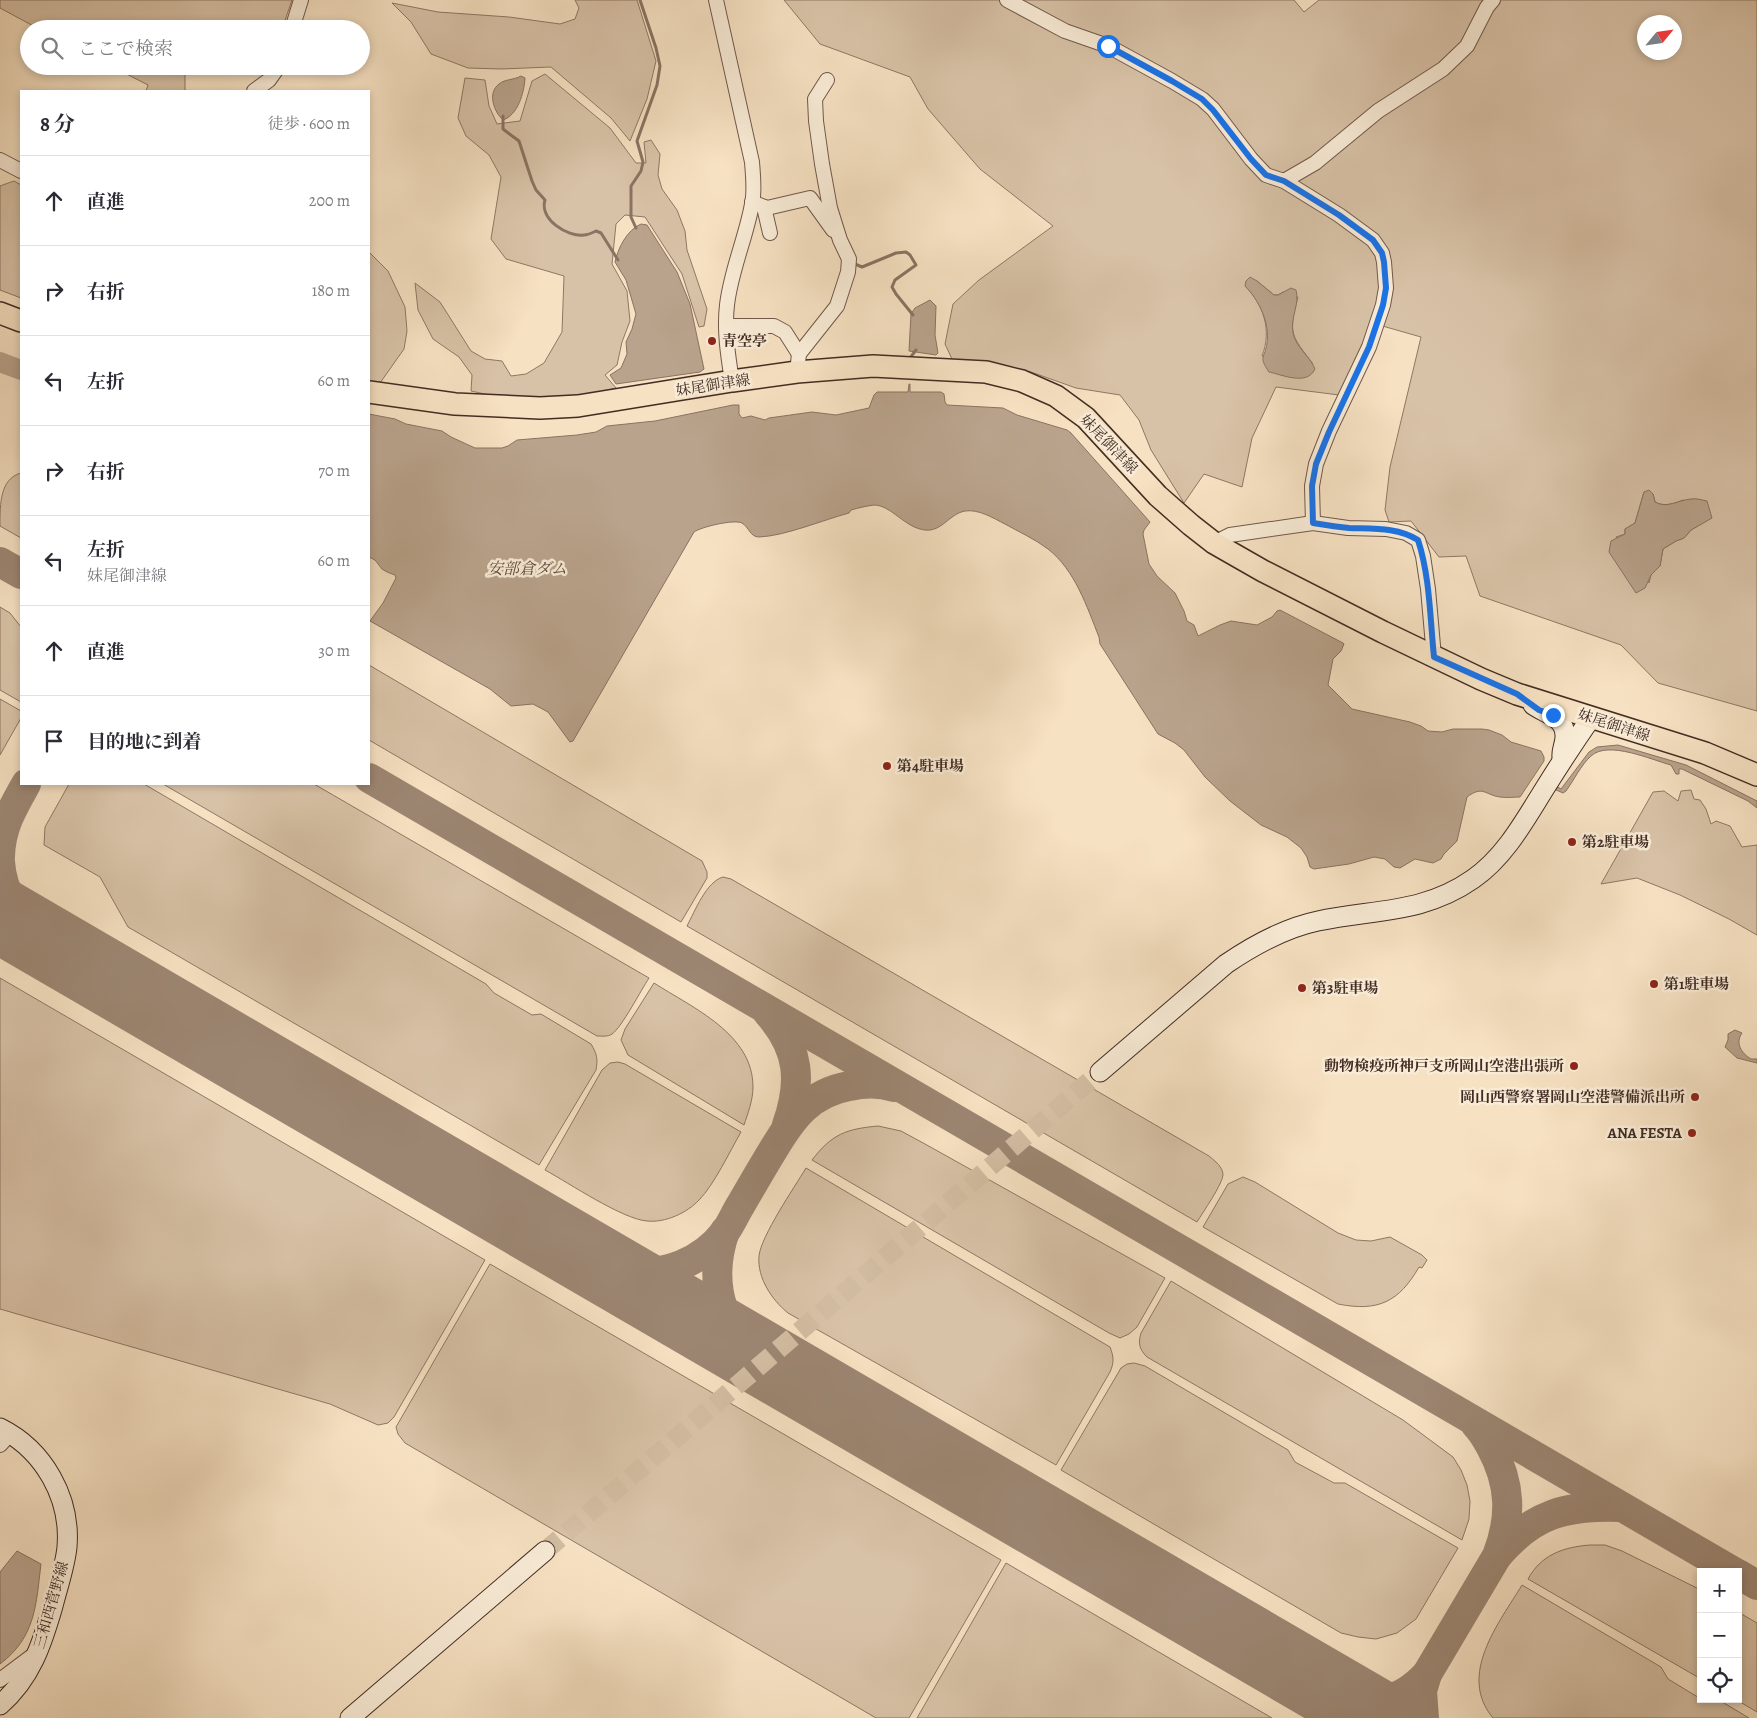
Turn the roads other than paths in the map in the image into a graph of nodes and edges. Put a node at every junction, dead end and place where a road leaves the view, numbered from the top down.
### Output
1 (301, 0) edge
2 (716, 0) edge
3 (1007, 0) edge
4 (1494, 0) edge
5 (295, 20) edge
6 (273, 75) edge
7 (827, 80) dead end
8 (255, 90) edge
9 (0, 160) edge
10 (20, 170) edge
11 (1284, 181) junction
12 (758, 205) junction
13 (770, 233) dead end
14 (840, 240) junction
15 (0, 313) edge
16 (20, 321) edge
17 (726, 326) junction
18 (798, 364) junction
19 (732, 381) junction
20 (370, 392) edge
21 (1313, 523) junction
22 (1214, 543) junction
23 (1434, 657) junction
24 (1517, 694) junction
25 (1591, 718) junction
26 (1563, 760) junction
27 (1757, 776) edge
28 (1100, 1072) tunnel mouth
29 (4, 1435) edge
30 (544, 1551) tunnel mouth
31 (39, 1650) junction
32 (0, 1680) edge
33 (0, 1705) edge
34 (350, 1718) edge

1 - 5 street
2 - 12 street
3 - 11 street
4 - 11 street
6 - 8 street
7 - 14 street
9 - 10 street
11 - 21 street
12 - 13 street
12 - 14 street
12 - 17 street
14 - 18 street
15 - 16 main road
17 - 18 street
17 - 19 street
18 - 19 main road, 妹尾御津線
18 - 22 main road, 妹尾御津線
19 - 20 main road, 妹尾御津線
21 - 22 street
21 - 23 street
22 - 23 main road, 妹尾御津線
23 - 24 main road, 妹尾御津線
24 - 25 main road, 妹尾御津線
24 - 26 street
25 - 26 street
25 - 27 main road, 妹尾御津線
26 - 28 street
29 - 31 street, 三和西菅野線
30 - 34 street
31 - 32 street
31 - 33 street, 三和西菅野線

